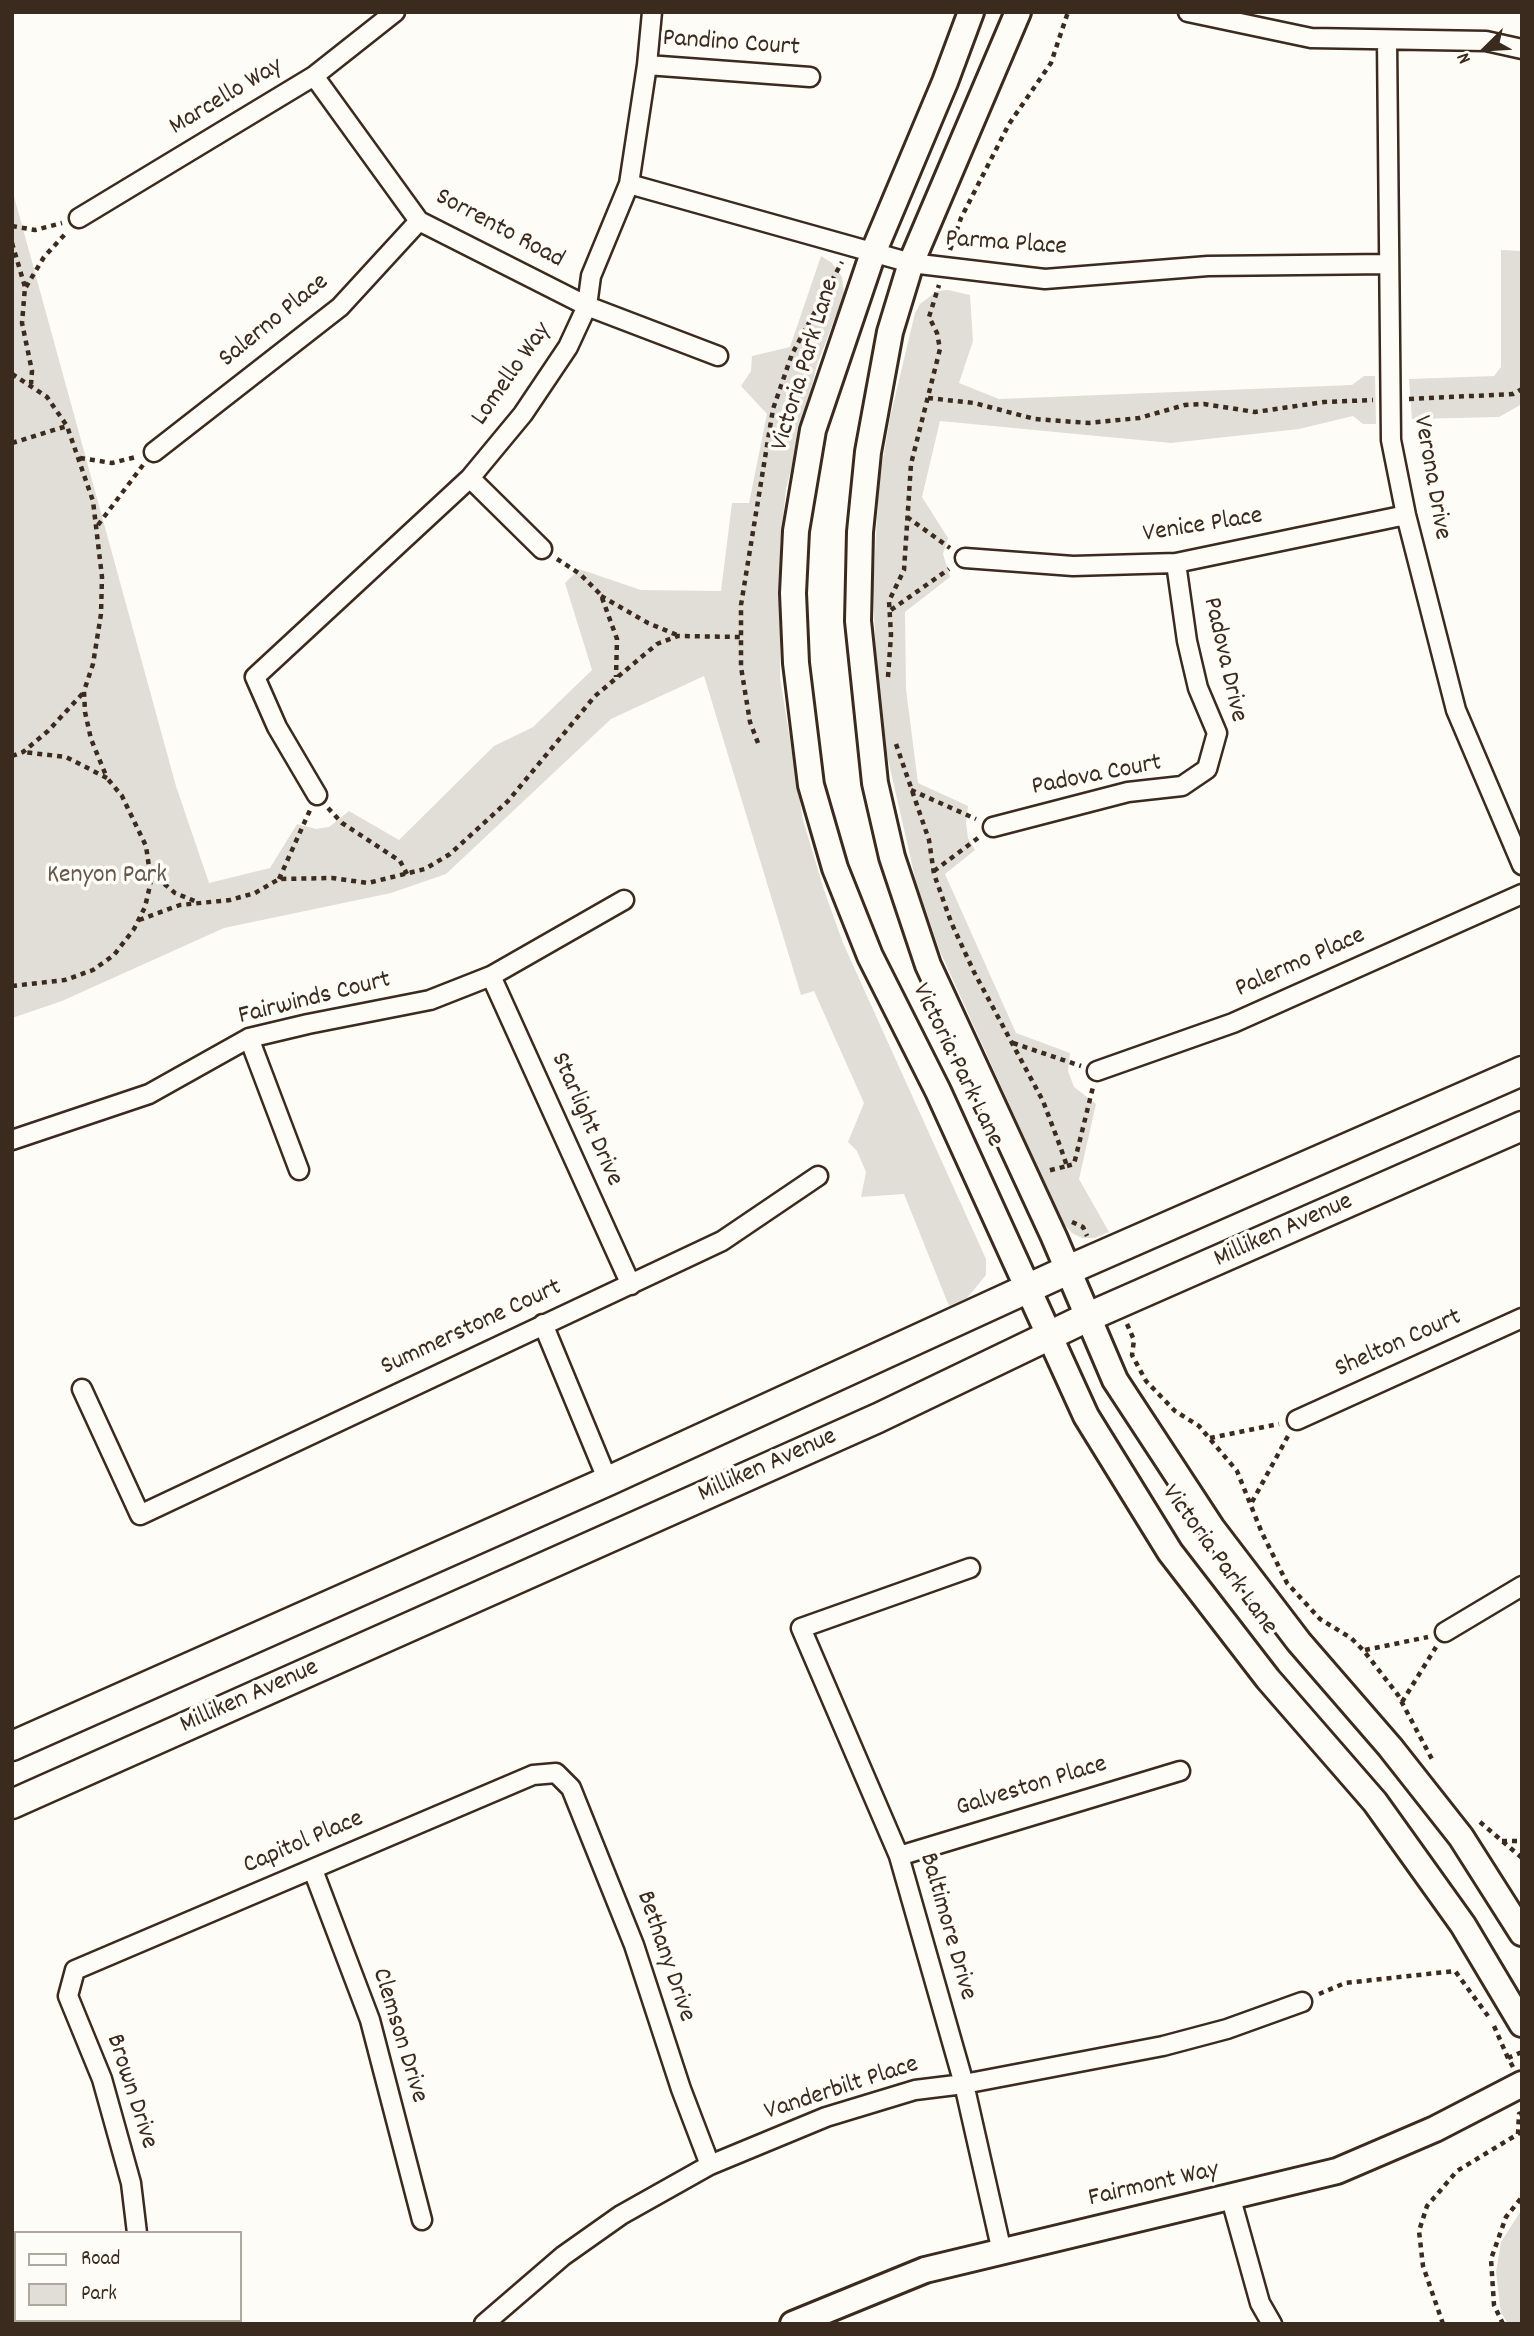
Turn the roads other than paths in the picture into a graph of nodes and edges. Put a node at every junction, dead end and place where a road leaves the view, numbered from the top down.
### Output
1 (395, 12) edge
2 (652, 12) edge
3 (971, 12) edge
4 (1018, 12) edge
5 (1188, 12) edge
6 (1387, 40) junction
7 (1522, 48) edge
8 (648, 65) junction
9 (314, 76) junction
10 (810, 77) dead end
11 (629, 184) junction
12 (79, 218) road end
13 (419, 221) junction
14 (873, 253) junction
15 (911, 264) junction
16 (1389, 264) junction
17 (587, 306) junction
18 (718, 356) dead end
19 (154, 452) road end
20 (470, 478) junction
21 (1406, 515) junction
22 (542, 548) road end
23 (965, 558) road end
24 (1176, 563) junction
25 (1207, 769) joint
26 (317, 795) road end
27 (993, 827) road end
28 (1522, 865) edge
29 (1522, 894) edge
30 (624, 900) dead end
31 (491, 976) junction
32 (249, 1038) junction
33 (1097, 1071) road end
34 (1522, 1071) edge
35 (1522, 1126) edge
36 (12, 1140) edge
37 (299, 1170) dead end
38 (818, 1176) dead end
39 (1068, 1270) junction
40 (631, 1285) junction
41 (1026, 1289) junction
42 (1088, 1317) junction
43 (1522, 1318) edge
44 (543, 1324) junction
45 (1048, 1336) junction
46 (82, 1389) dead end
47 (1297, 1420) road end
48 (608, 1481) junction
49 (970, 1568) dead end
50 (1522, 1586) edge
51 (1445, 1632) road end
52 (12, 1746) edge
53 (1180, 1771) dead end
54 (556, 1773) joint
55 (12, 1804) edge
56 (900, 1856) junction
57 (313, 1870) junction
58 (1522, 1933) edge
59 (75, 1970) joint
60 (1302, 2002) road end
61 (1522, 2024) edge
62 (964, 2084) junction
63 (1522, 2084) edge
64 (710, 2165) junction
65 (1231, 2199) junction
66 (422, 2220) dead end
67 (137, 2231) edge
68 (1002, 2252) junction
69 (484, 2324) edge
70 (793, 2324) edge
71 (1272, 2324) edge

1 - 9 street, Marcello Way
2 - 8 street, Lomello Way
3 - 14 street, Victoria Park Lane
4 - 15 street, Victoria Park Lane
5 - 6 street
6 - 7 street
6 - 16 street, Verona Drive
8 - 10 street, Pandino Court
8 - 11 street, Lomello Way
9 - 12 street, Marcello Way
9 - 13 street, Sorrento Road
11 - 14 street, Parma Place
11 - 17 street, Lomello Way
13 - 17 street, Sorrento Road
13 - 19 street, Salerno Place
14 - 15 street, Parma Place
14 - 41 street, Victoria Park Lane
15 - 16 street, Parma Place
15 - 39 street, Victoria Park Lane
16 - 21 street, Verona Drive
17 - 18 street, Sorrento Road
17 - 20 street, Lomello Way
20 - 22 street
20 - 26 street, Lomello Way
21 - 24 street, Venice Place
21 - 28 street, Verona Drive
23 - 24 street, Venice Place
24 - 25 street, Padova Drive
25 - 27 street, Padova Court
29 - 33 street, Palermo Place
30 - 31 street, Fairwinds Court
31 - 32 street, Fairwinds Court
31 - 40 street, Starlight Drive
32 - 36 street, Fairwinds Court
32 - 37 street
34 - 39 main road, Milliken Avenue
35 - 42 main road, Milliken Avenue
38 - 40 street, Summerstone Court
39 - 41 main road, Milliken Avenue
39 - 42 street, Victoria Park Lane
40 - 44 street, Summerstone Court
41 - 45 street, Victoria Park Lane
41 - 48 main road, Milliken Avenue
42 - 45 main road, Milliken Avenue
42 - 58 street, Victoria Park Lane
43 - 47 street, Shelton Court
44 - 46 street, Summerstone Court
44 - 48 street
45 - 55 main road, Milliken Avenue
45 - 61 street, Victoria Park Lane
48 - 52 main road, Milliken Avenue
49 - 56 street, Baltimore Drive
50 - 51 street
53 - 56 street, Galveston Place
54 - 57 street, Capitol Place
54 - 64 street, Bethany Drive
56 - 62 street, Baltimore Drive
57 - 59 street, Capitol Place
57 - 66 street, Clemson Drive
59 - 67 street, Brown Drive
60 - 62 street, Vanderbilt Place
62 - 64 street, Vanderbilt Place
62 - 68 street, Baltimore Drive
63 - 65 street, Fairmont Way
64 - 69 street, Vanderbilt Place
65 - 68 street, Fairmont Way
65 - 71 street
68 - 70 street, Fairmont Way

